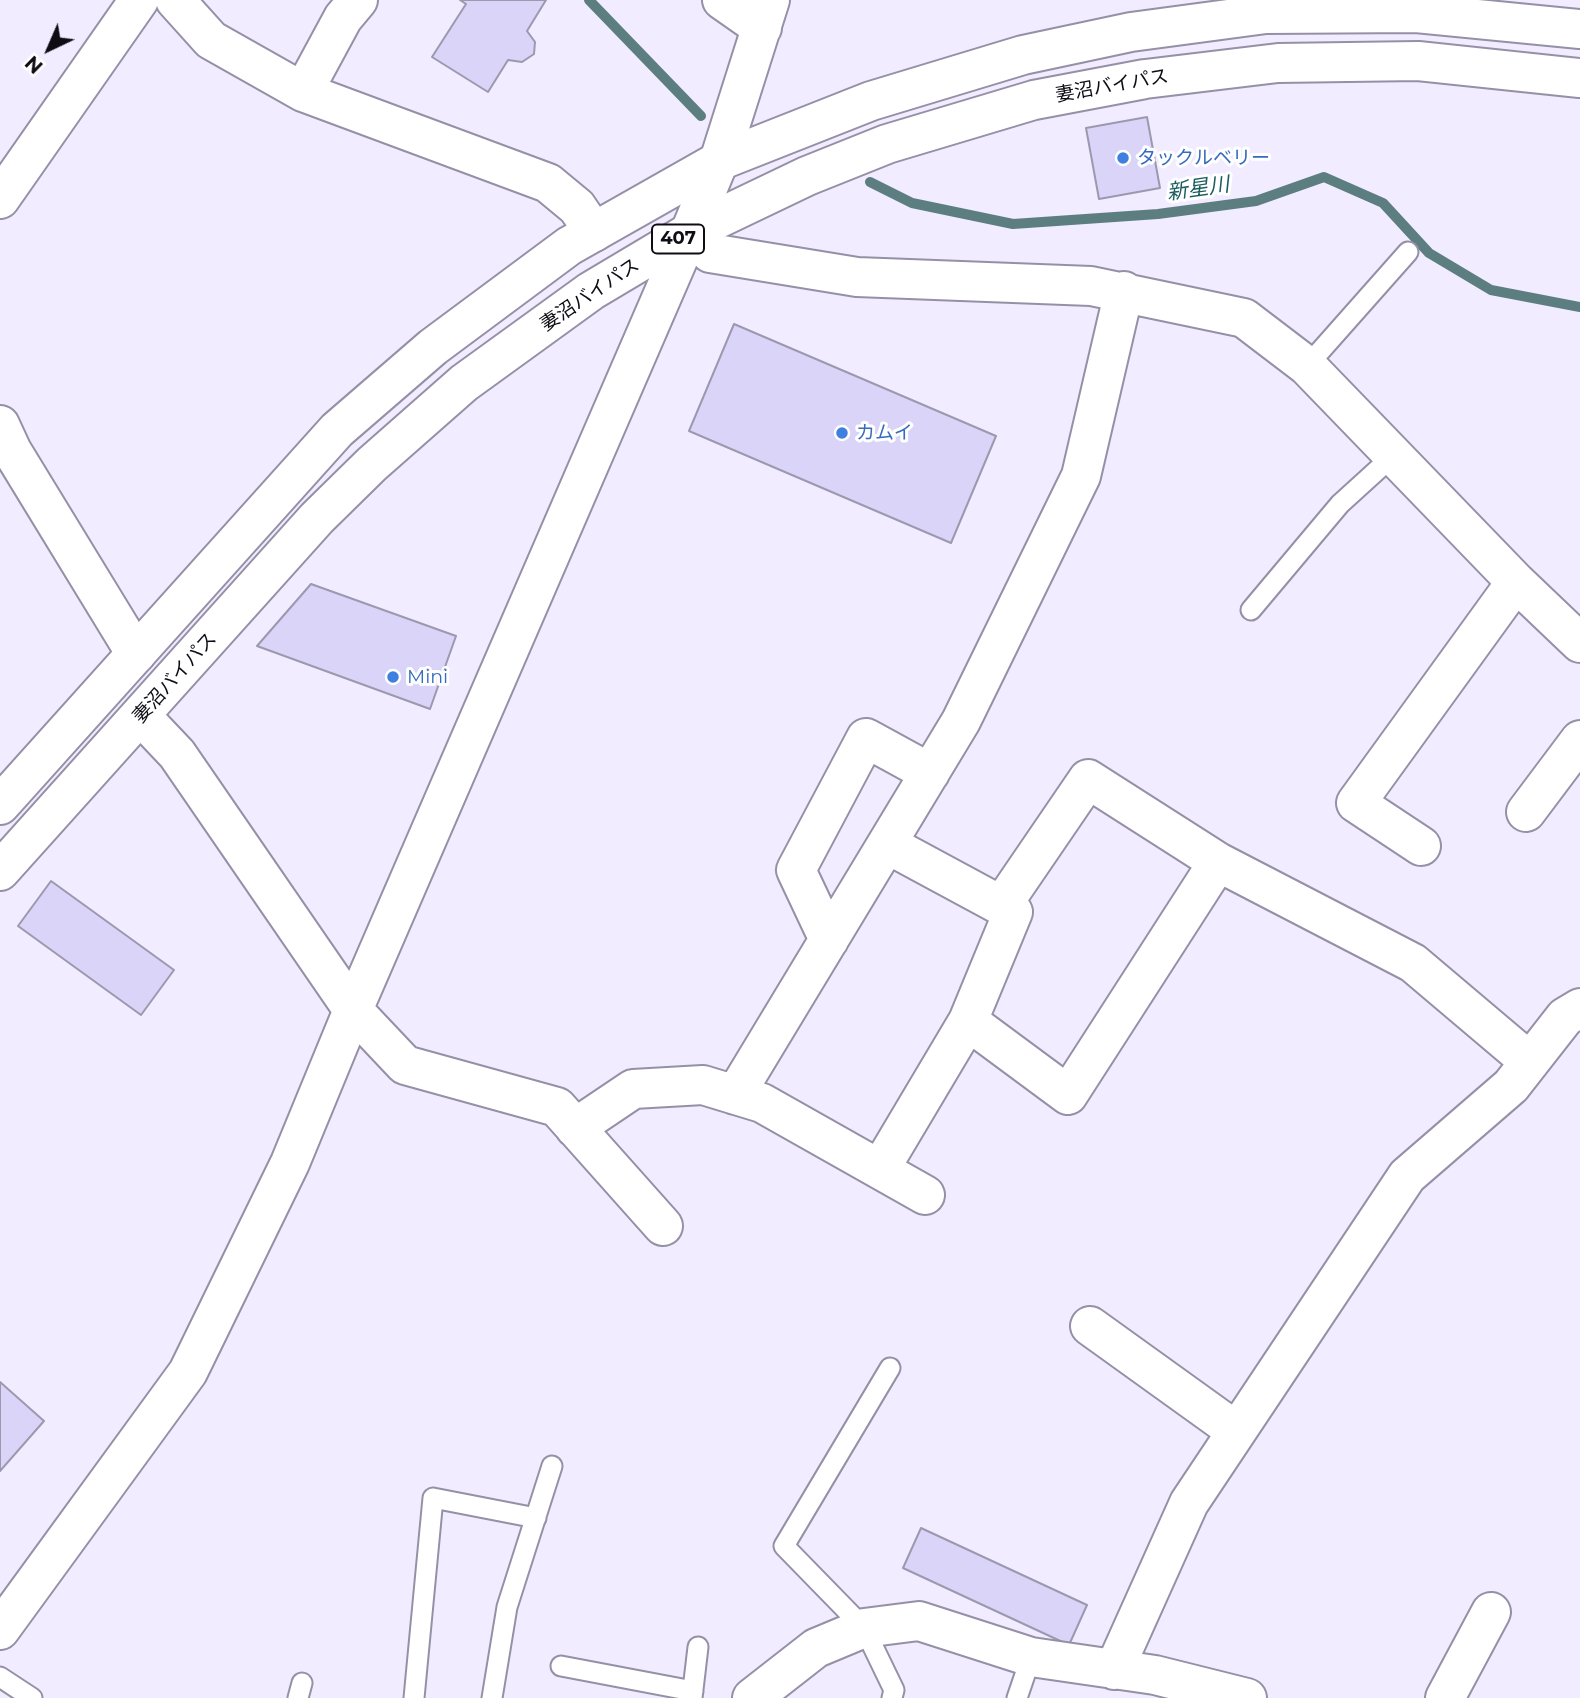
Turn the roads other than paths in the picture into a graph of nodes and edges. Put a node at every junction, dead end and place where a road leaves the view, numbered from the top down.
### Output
1 (139, 0) edge
2 (722, 0) edge
3 (178, 1) edge
4 (341, 6) edge
5 (1450, 7) edge
6 (766, 14) edge
7 (1575, 20) edge
8 (1580, 78) edge
9 (303, 92) junction
10 (719, 161) junction
11 (0, 199) edge
12 (594, 232) junction
13 (690, 232) junction
14 (1408, 252) dead end
15 (1124, 291) junction
16 (1307, 366) junction
17 (0, 425) edge
18 (1395, 454) junction
19 (1516, 582) junction
20 (1251, 610) dead end
21 (1580, 643) edge
22 (136, 654) junction
23 (141, 716) junction
24 (1580, 740) edge
25 (930, 772) junction
26 (0, 805) edge
27 (1526, 812) dead end
28 (887, 844) junction
29 (1421, 846) dead end
30 (1218, 862) junction
31 (0, 871) edge
32 (1002, 905) junction
33 (829, 940) junction
34 (1580, 1008) edge
35 (353, 1010) junction
36 (968, 1021) junction
37 (1530, 1062) junction
38 (736, 1095) junction
39 (575, 1128) junction
40 (880, 1169) junction
41 (925, 1195) dead end
42 (663, 1226) dead end
43 (1090, 1326) dead end
44 (890, 1368) dead end
45 (1237, 1431) junction
46 (552, 1466) dead end
47 (536, 1518) junction
48 (1490, 1612) dead end
49 (864, 1628) junction
50 (0, 1630) edge
51 (698, 1647) dead end
52 (1031, 1657) junction
53 (561, 1666) dead end
54 (1114, 1670) junction
55 (0, 1677) edge
56 (692, 1694) edge
57 (32, 1698) edge
58 (414, 1698) edge
59 (492, 1698) edge
60 (752, 1698) edge
61 (892, 1698) edge
62 (1017, 1698) edge
63 (1247, 1698) edge
64 (1445, 1698) edge

1 - 11 main road
2 - 6 main road
3 - 9 main road
4 - 9 main road
5 - 7 main road, 407
5 - 10 main road, 407
6 - 10 main road
8 - 13 main road, 妻沼バイパス / 407
9 - 12 main road
10 - 12 main road, 407
10 - 13 main road
12 - 22 main road, 407
13 - 15 main road
13 - 23 main road, 妻沼バイパス / 407
13 - 35 main road
14 - 16 lane
15 - 16 main road
15 - 25 main road
16 - 18 main road
17 - 22 main road
18 - 19 main road
18 - 20 lane
19 - 21 main road
19 - 29 main road
22 - 26 main road, 407
23 - 31 main road, 妻沼バイパス / 407
23 - 35 main road
24 - 27 main road
25 - 28 main road
25 - 33 main road
28 - 32 main road
28 - 33 main road
30 - 32 main road
30 - 36 main road
30 - 37 main road
32 - 36 main road
33 - 38 main road
34 - 37 main road
35 - 39 main road
35 - 50 main road
36 - 40 main road
37 - 45 main road
38 - 39 main road
38 - 40 main road
39 - 42 main road
40 - 41 main road
43 - 45 main road
44 - 49 lane
45 - 54 main road
46 - 47 lane
47 - 58 lane
47 - 59 lane
48 - 64 main road
49 - 52 main road
49 - 60 main road
49 - 61 lane
51 - 56 lane
52 - 54 main road
52 - 62 lane
53 - 56 lane
54 - 63 main road
55 - 57 lane

